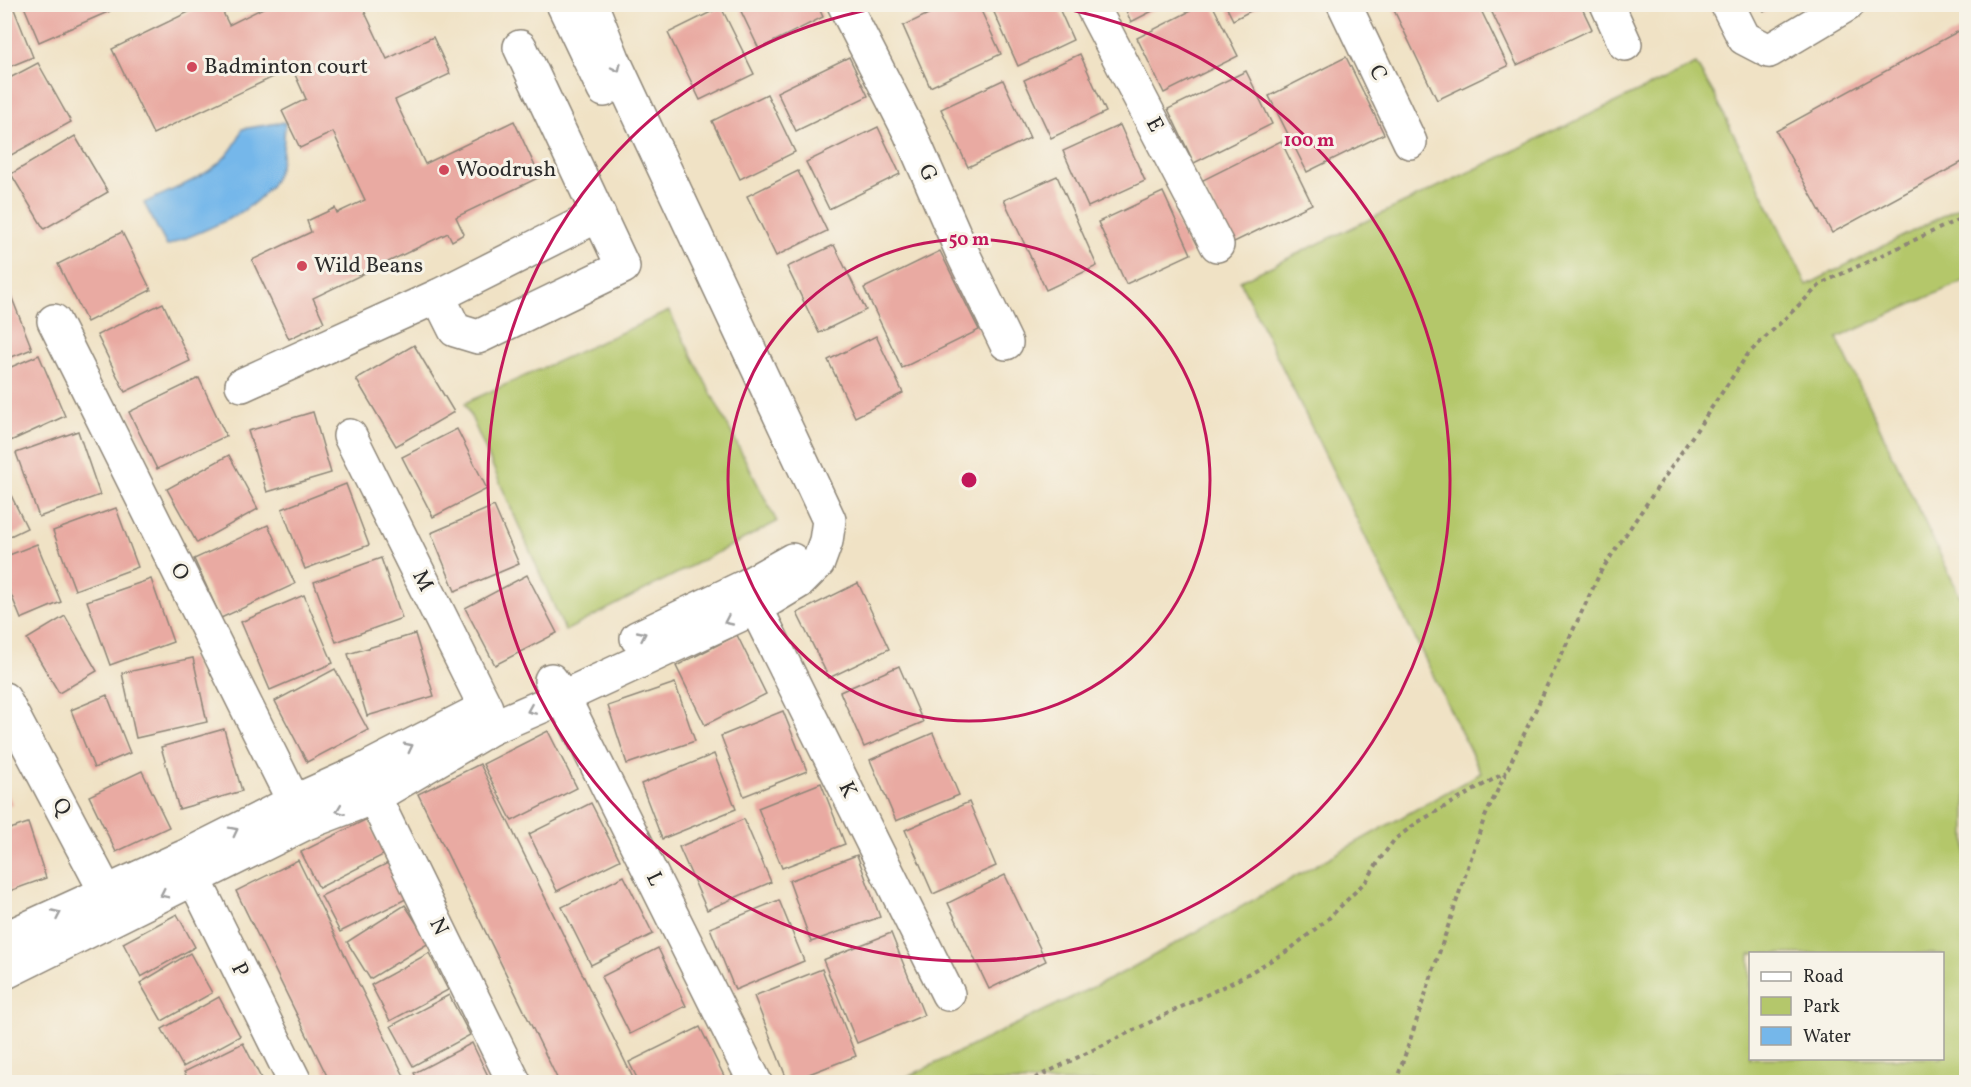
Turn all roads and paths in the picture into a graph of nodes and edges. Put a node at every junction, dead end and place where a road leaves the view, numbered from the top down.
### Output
1 (844, 4) edge
2 (1091, 4) edge
3 (1344, 4) edge
4 (1606, 4) edge
5 (1727, 4) edge
6 (1848, 4) edge
7 (587, 10) edge
8 (1625, 44) dead end
9 (520, 47) dead end
10 (1410, 142) dead end
11 (599, 215) junction
12 (1966, 216) edge
13 (1217, 245) dead end
14 (438, 296) junction
15 (54, 321) dead end
16 (1006, 343) dead end
17 (242, 385) dead end
18 (350, 436) dead end
19 (751, 596) junction
20 (557, 688) junction
21 (4, 699) edge
22 (488, 718) junction
23 (1506, 772) junction
24 (367, 784) junction
25 (300, 813) junction
26 (189, 868) junction
27 (111, 904) junction
28 (4, 939) edge
29 (4, 973) edge
30 (948, 994) dead end
31 (295, 1083) edge
32 (514, 1083) edge
33 (755, 1083) edge
34 (1027, 1083) edge
35 (1396, 1083) edge

1 - 16 street, G
2 - 13 street, E
3 - 10 street, C
4 - 8 street
5 - 6 street
7 - 19 street
9 - 11 street
11 - 14 street
11 - 14 street
12 - 23 path
14 - 17 street
15 - 25 street, O
18 - 22 street, M
19 - 20 street
19 - 30 street, K
20 - 22 street
20 - 33 street, L
21 - 27 street, Q
22 - 24 street
23 - 34 path
23 - 35 path
24 - 25 street
24 - 32 street, N
25 - 26 street
26 - 27 street
26 - 31 street, P
28 -> 27 street
27 - 29 street

